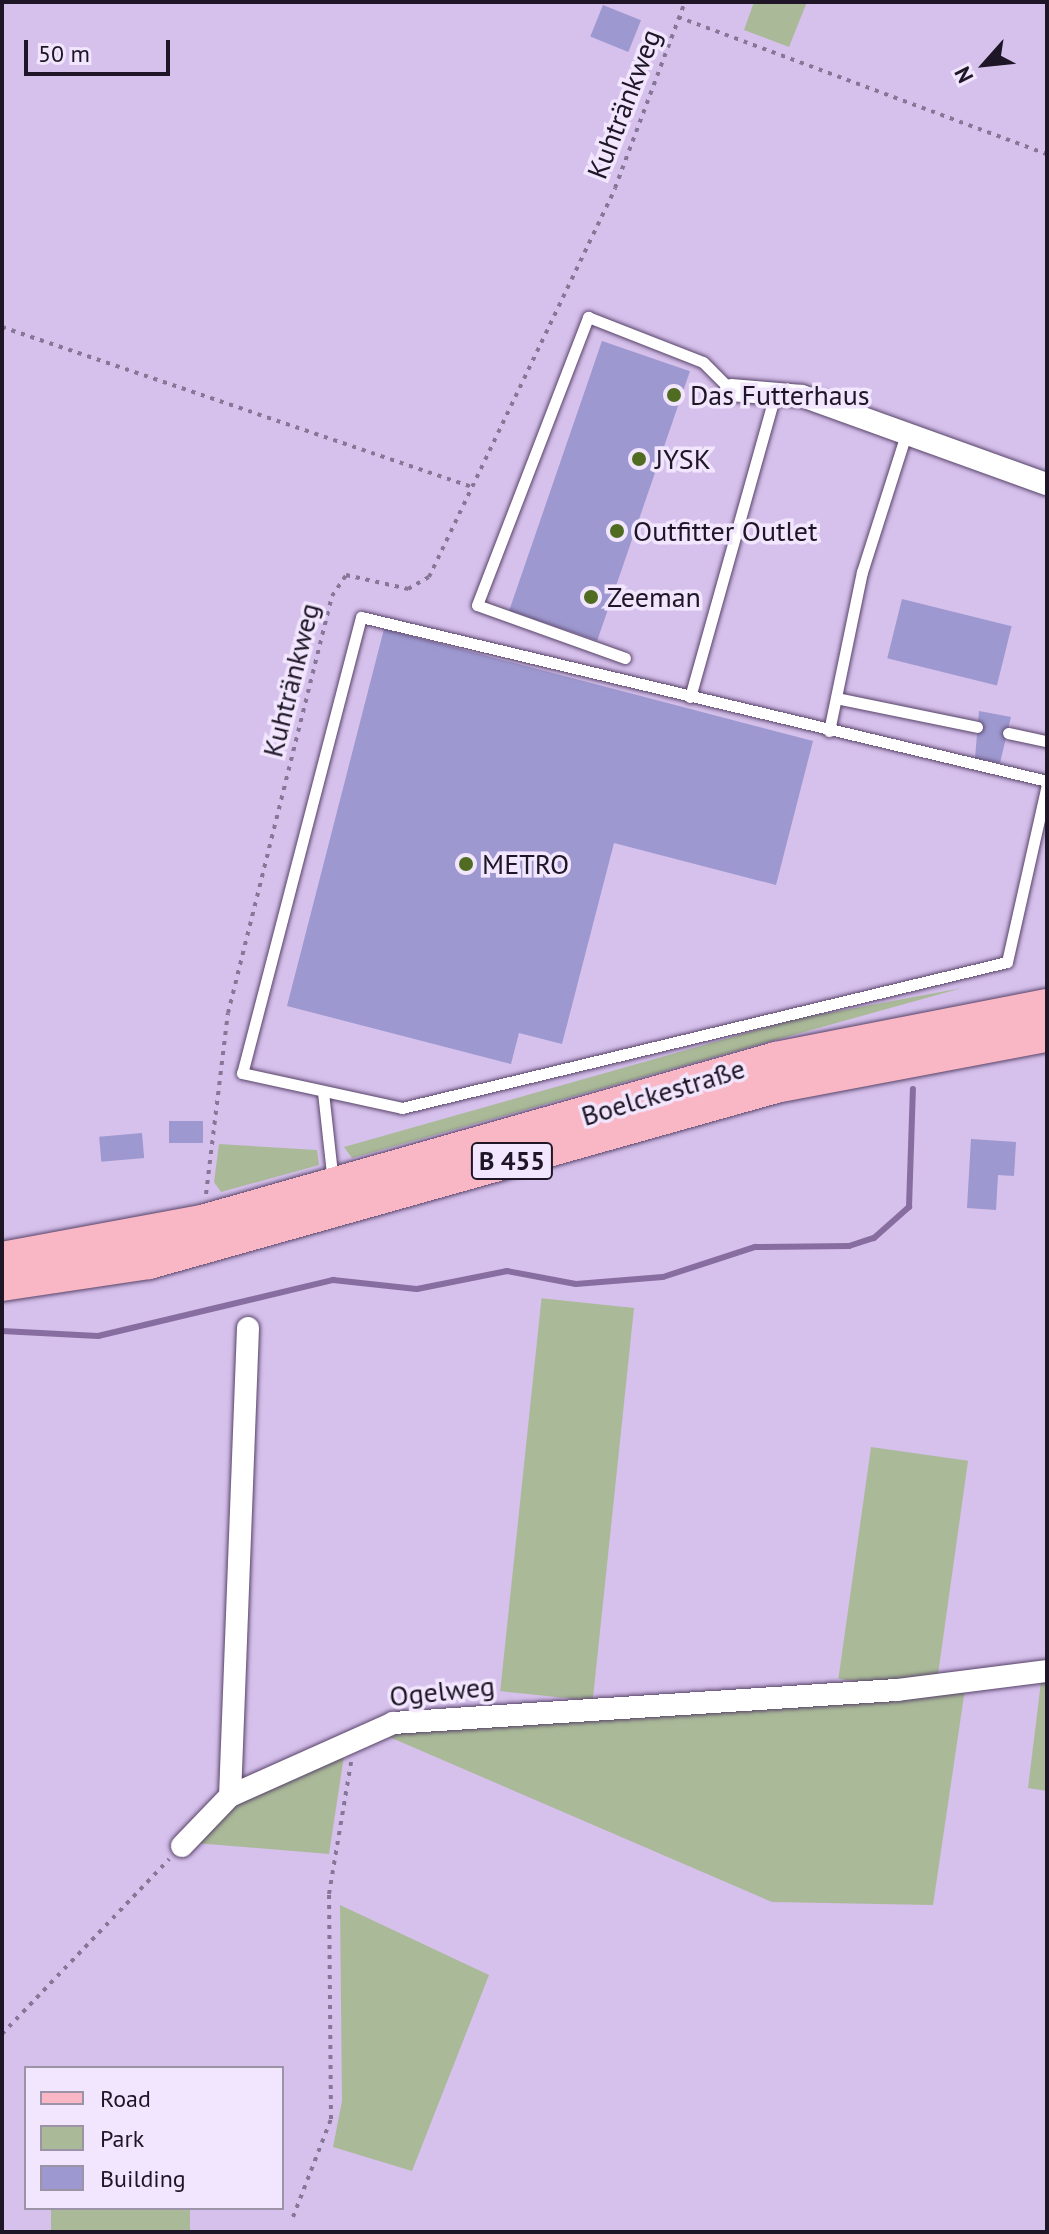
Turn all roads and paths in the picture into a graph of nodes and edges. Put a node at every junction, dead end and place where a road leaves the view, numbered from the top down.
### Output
1 (685, 2) edge
2 (678, 17) junction
3 (1047, 154) edge
4 (2, 327) edge
5 (731, 390) joint
6 (776, 391) junction
7 (906, 434) junction
8 (1047, 484) edge
9 (473, 487) junction
10 (625, 658) dead end
11 (690, 697) junction
12 (836, 698) junction
13 (977, 727) dead end
14 (829, 731) junction
15 (1008, 733) dead end
16 (1047, 741) edge
17 (1047, 783) edge
18 (1047, 1006) edge
19 (1047, 1035) edge
20 (323, 1092) junction
21 (334, 1185) junction
22 (202, 1222) junction
23 (2, 1259) edge
24 (2, 1284) edge
25 (248, 1328) dead end
26 (1047, 1671) edge
27 (355, 1736) junction
28 (230, 1796) junction
29 (182, 1846) joint
30 (2, 2034) edge
31 (293, 2217) dead end

1 - 2 path, Kuhtränkweg
2 - 3 path
2 - 9 path, Kuhtränkweg
4 - 9 path
5 - 6 street
5 - 10 lane
6 - 7 street
6 - 11 lane
7 - 8 street
7 - 12 lane
9 - 22 path, Kuhtränkweg
11 - 14 lane
11 - 20 lane
12 - 13 lane
12 - 14 lane
14 - 17 lane
15 - 16 lane
17 - 20 lane
18 - 21 main road, Boelckestraße / B 455
19 - 24 main road, Boelckestraße / B 455
20 - 21 lane
21 - 22 main road, Boelckestraße / B 455
22 - 23 main road, Boelckestraße / B 455
25 - 28 street
26 - 27 street, Ogelweg
27 - 28 street, Ogelweg
27 - 31 path
28 - 29 street
29 - 30 path

